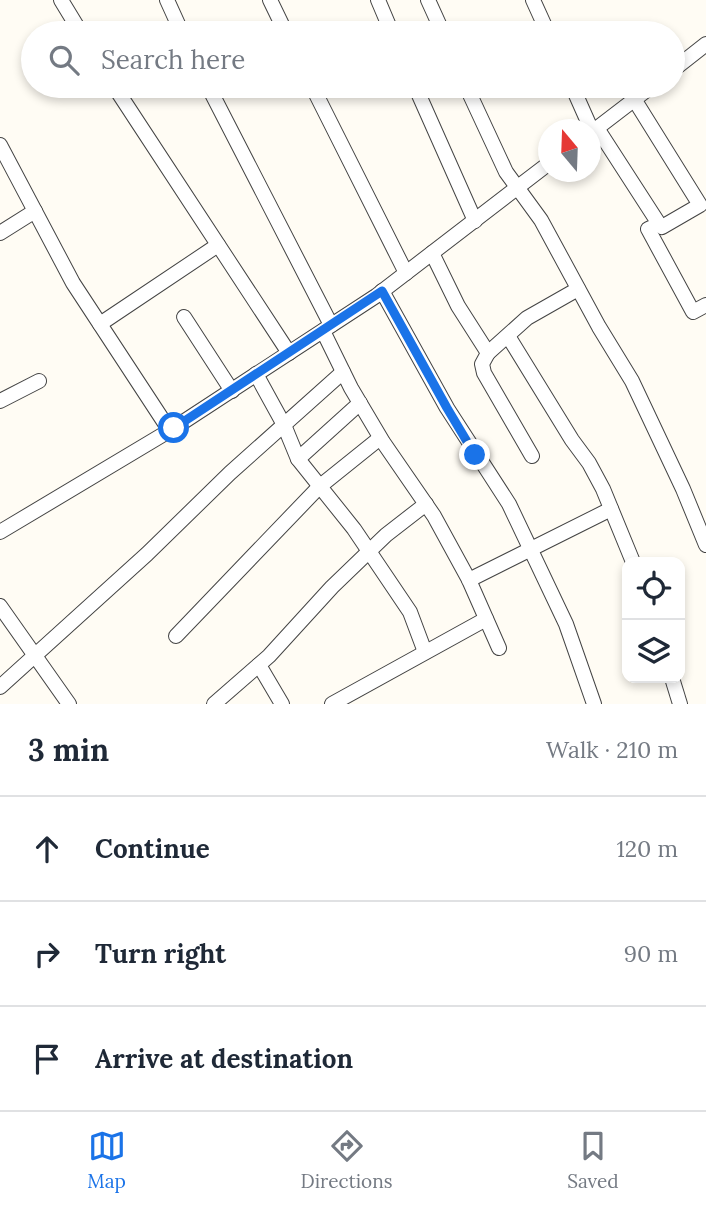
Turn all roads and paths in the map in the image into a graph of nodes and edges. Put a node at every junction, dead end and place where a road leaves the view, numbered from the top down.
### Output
1 (61, 0) edge
2 (167, 0) edge
3 (270, 0) edge
4 (377, 0) edge
5 (428, 0) edge
6 (533, 0) edge
7 (74, 21) edge
8 (177, 21) edge
9 (280, 21) edge
10 (387, 21) edge
11 (438, 21) edge
12 (543, 21) edge
13 (706, 44) edge
14 (685, 61) edge
15 (122, 98) edge
16 (214, 98) edge
17 (318, 98) edge
18 (420, 98) edge
19 (472, 98) edge
20 (578, 98) edge
21 (634, 99) joint
22 (587, 119) edge
23 (601, 125) edge
24 (601, 142) edge
25 (1, 147) edge
26 (538, 172) edge
27 (518, 188) junction
28 (696, 207) junction
29 (35, 211) junction
30 (706, 220) edge
31 (475, 221) junction
32 (659, 224) junction
33 (0, 233) edge
34 (218, 245) junction
35 (432, 253) junction
36 (406, 273) junction
37 (578, 289) junction
38 (382, 291) junction
39 (706, 305) edge
40 (184, 317) dead end
41 (100, 324) junction
42 (327, 328) junction
43 (508, 336) junction
44 (289, 353) junction
45 (488, 353) junction
46 (343, 372) junction
47 (256, 374) junction
48 (39, 381) dead end
49 (232, 391) junction
50 (0, 401) edge
51 (360, 403) junction
52 (284, 425) junction
53 (170, 431) junction
54 (380, 438) junction
55 (532, 456) dead end
56 (298, 459) junction
57 (319, 486) junction
58 (426, 505) junction
59 (611, 509) junction
60 (0, 532) edge
61 (706, 545) edge
62 (532, 549) junction
63 (369, 551) junction
64 (631, 557) edge
65 (469, 580) junction
66 (0, 606) edge
67 (486, 618) junction
68 (176, 636) dead end
69 (499, 648) dead end
70 (425, 652) junction
71 (36, 656) junction
72 (259, 665) junction
73 (674, 683) edge
74 (0, 687) edge
75 (335, 703) edge
76 (69, 704) edge
77 (214, 704) edge
78 (282, 704) edge
79 (594, 704) edge
80 (680, 704) edge

1 - 7 street
2 - 8 street
3 - 9 street
4 - 10 street
5 - 11 street
6 - 12 street
13 - 14 street
15 - 34 street
16 - 42 street
17 - 36 street
18 - 31 street
19 - 27 street
20 - 22 street
21 - 23 street
21 - 28 street
24 - 32 street
25 - 29 street
26 - 27 street
27 - 31 street
27 - 37 street
28 - 30 street
28 - 32 street
29 - 33 street
29 - 41 street
31 - 35 street
32 - 39 street
34 - 41 street
34 - 44 street
35 - 36 street
35 - 45 street
36 - 38 street
37 - 43 street
37 - 61 street
38 - 42 street
38 - 62 street
40 - 49 street
41 - 53 street
42 - 44 street
42 - 46 street
43 - 45 street
43 - 59 street
44 - 47 street
45 - 55 street
46 - 51 street
46 - 52 street
47 - 49 street
47 - 52 street
48 - 50 street
49 - 53 street
51 - 54 street
51 - 56 street
52 - 56 street
52 - 71 street
53 - 60 street
54 - 57 street
54 - 58 street
56 - 57 street
57 - 63 street
57 - 68 street
58 - 63 street
58 - 65 street
59 - 62 street
59 - 64 street
62 - 65 street
62 - 79 street
63 - 70 street
63 - 72 street
65 - 67 street
66 - 71 street
67 - 69 street
67 - 70 street
70 - 75 street
71 - 74 street
71 - 76 street
72 - 77 street
72 - 78 street
73 - 80 street

